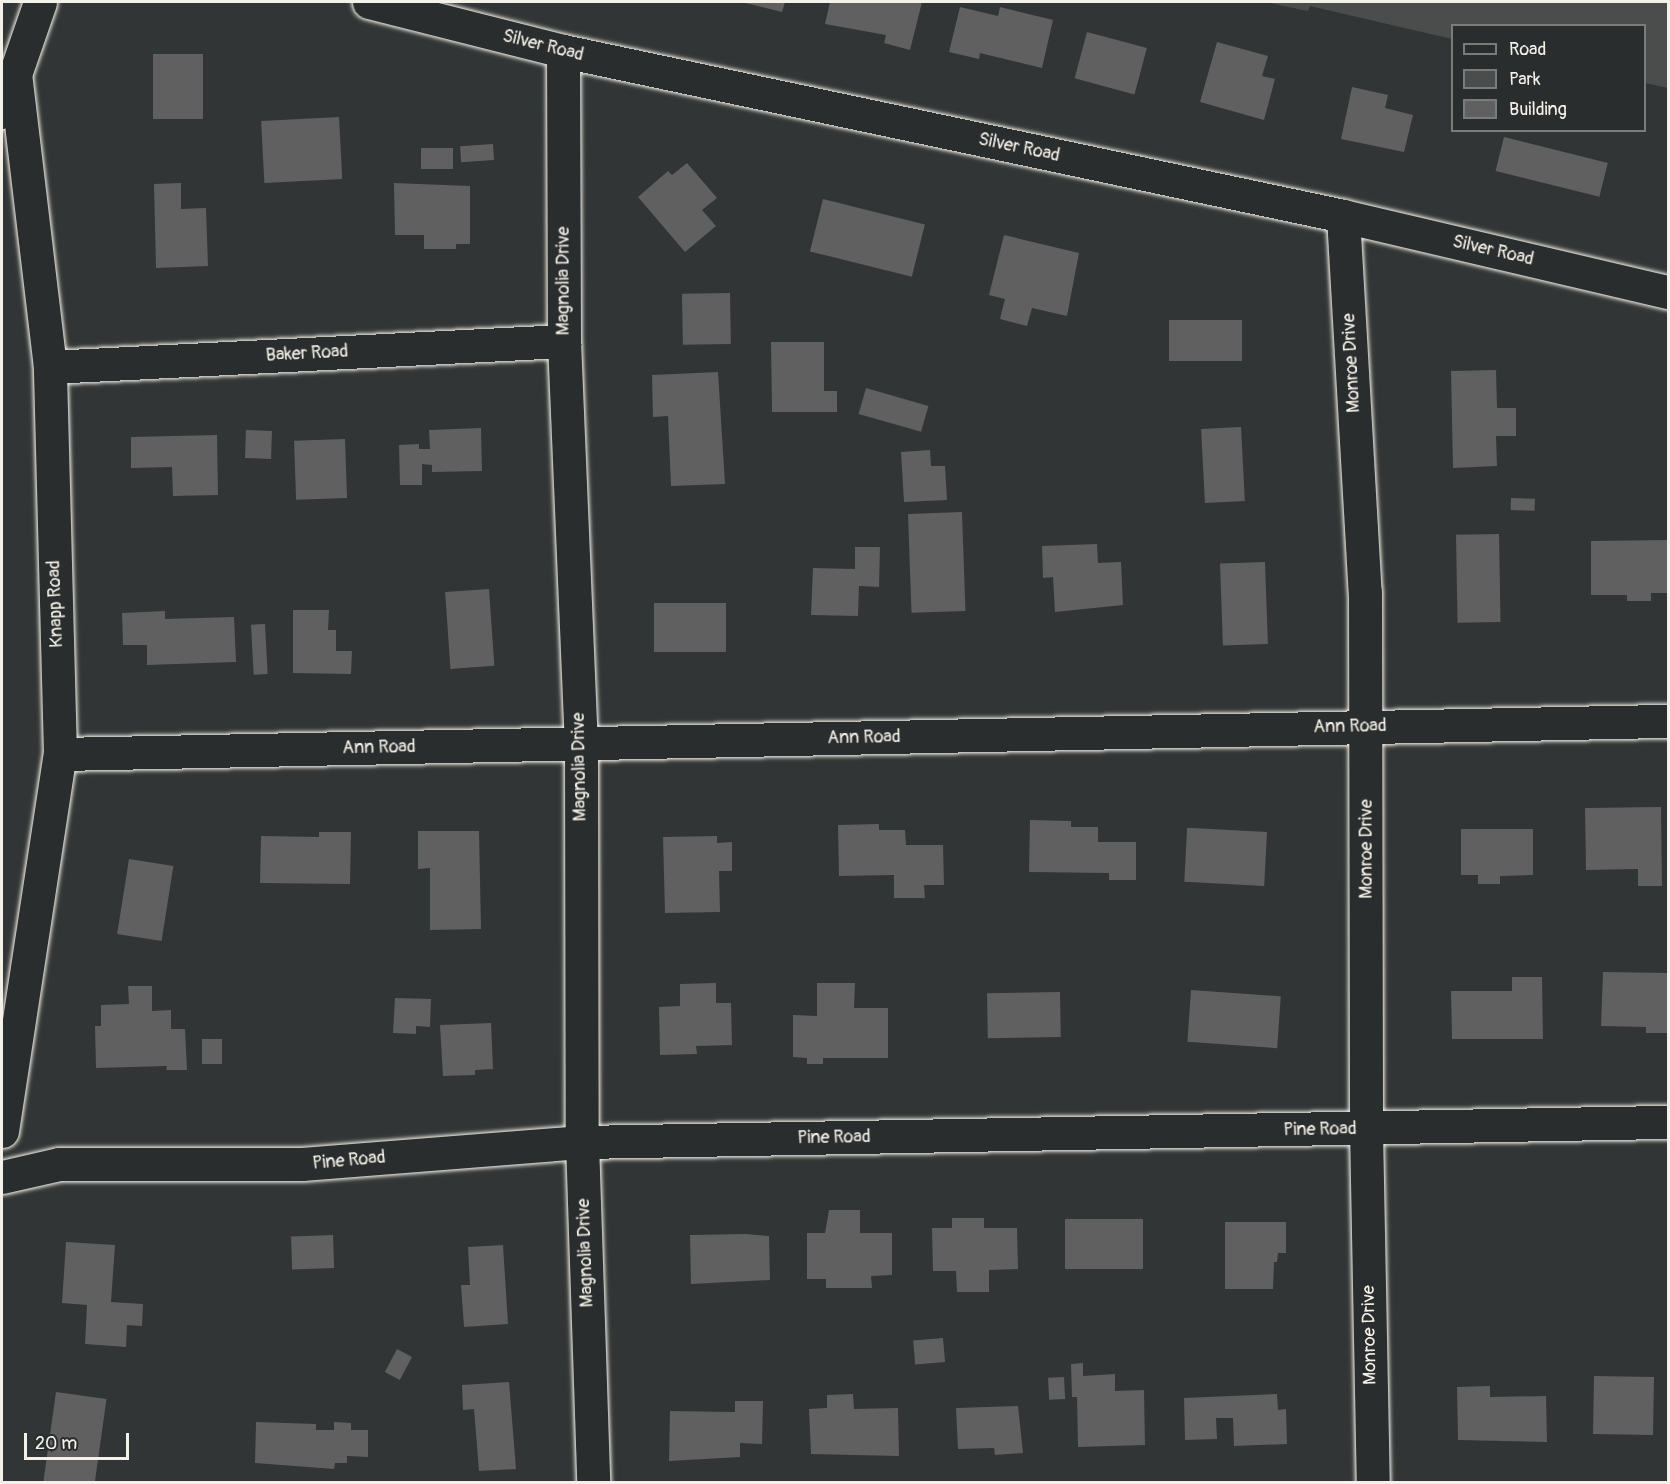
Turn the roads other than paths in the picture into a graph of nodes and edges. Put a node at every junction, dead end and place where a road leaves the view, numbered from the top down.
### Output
1 (40, 2) edge
2 (369, 2) edge
3 (563, 51) junction
4 (15, 75) junction
5 (2, 112) edge
6 (1343, 216) junction
7 (1668, 292) edge
8 (564, 341) junction
9 (50, 367) junction
10 (1668, 721) edge
11 (1368, 726) junction
12 (581, 744) junction
13 (60, 754) junction
14 (1668, 1122) edge
15 (1366, 1129) junction
16 (2, 1131) edge
17 (582, 1142) junction
18 (2, 1177) edge
19 (593, 1482) edge
20 (1373, 1482) edge

1 - 4 street
2 - 3 street, Silver Road
3 - 6 street, Silver Road
3 - 8 street, Magnolia Drive
4 - 5 street
4 - 9 street, Knapp Road
6 - 7 street, Silver Road
6 - 11 street, Monroe Drive
8 - 9 street, Baker Road
8 - 12 street, Magnolia Drive
9 - 13 street, Knapp Road
10 - 11 street, Ann Road
11 - 12 street, Ann Road
11 - 15 street, Monroe Drive
12 - 13 street, Ann Road
12 - 17 street, Magnolia Drive
13 - 16 street, Knapp Road
14 - 15 street, Pine Road
15 - 17 street, Pine Road
15 - 20 street, Monroe Drive
17 - 18 street, Pine Road
17 - 19 street, Magnolia Drive

